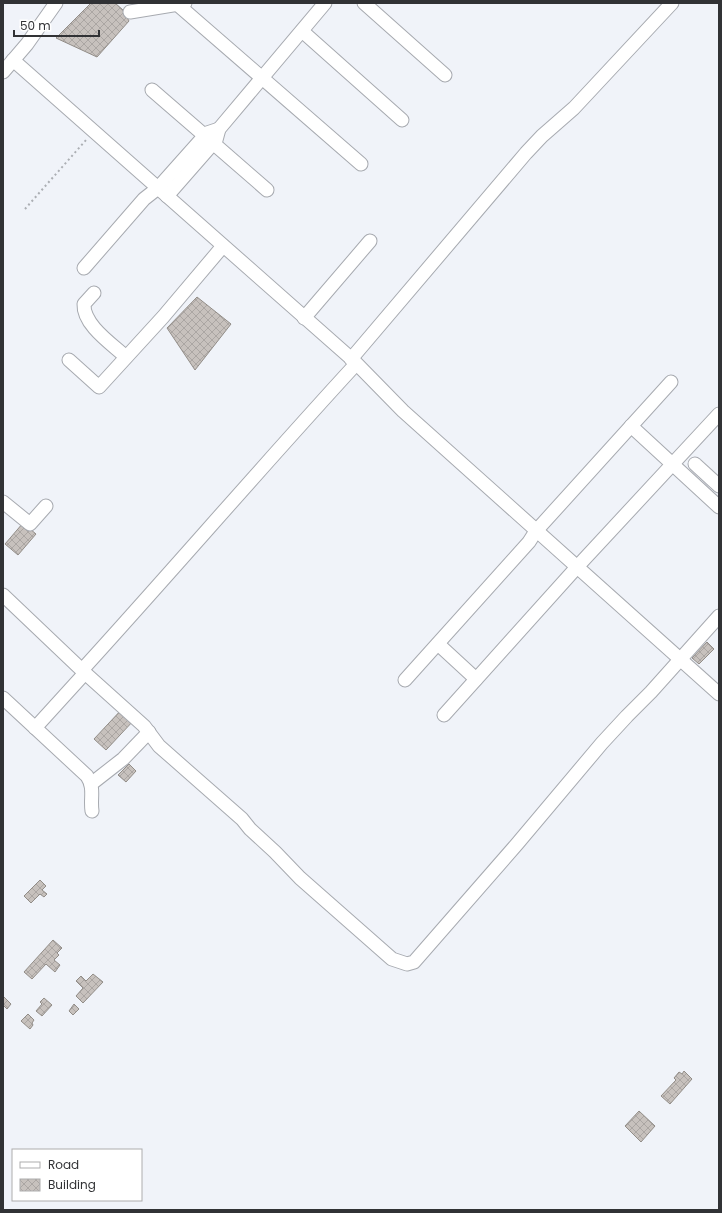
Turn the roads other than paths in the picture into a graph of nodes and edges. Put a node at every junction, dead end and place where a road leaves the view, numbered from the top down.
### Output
1 (56, 3) edge
2 (325, 3) edge
3 (364, 3) edge
4 (672, 3) edge
5 (181, 4) edge
6 (130, 12) dead end
7 (302, 31) junction
8 (13, 60) junction
9 (3, 72) edge
10 (445, 75) dead end
11 (262, 78) junction
12 (152, 90) dead end
13 (402, 120) dead end
14 (209, 139) junction
15 (361, 164) dead end
16 (267, 190) dead end
17 (162, 192) junction
18 (370, 241) dead end
19 (223, 246) junction
20 (84, 268) dead end
21 (94, 293) dead end
22 (304, 318) junction
23 (126, 357) junction
24 (69, 360) dead end
25 (354, 362) junction
26 (671, 382) dead end
27 (719, 414) edge
28 (631, 426) junction
29 (672, 464) junction
30 (694, 464) dead end
31 (719, 486) edge
32 (3, 502) edge
33 (46, 506) dead end
34 (719, 508) edge
35 (536, 531) junction
36 (577, 567) junction
37 (3, 595) edge
38 (719, 616) edge
39 (438, 644) junction
40 (679, 660) junction
41 (84, 671) junction
42 (405, 680) dead end
43 (476, 680) junction
44 (719, 694) edge
45 (3, 698) edge
46 (444, 715) dead end
47 (35, 728) junction
48 (149, 732) junction
49 (91, 784) junction
50 (92, 810) dead end

1 - 8 street
2 - 7 street
3 - 10 street
4 - 25 street
5 - 6 street
5 - 11 street
7 - 11 street
7 - 13 street
8 - 9 street
8 - 17 street
11 - 14 street
11 - 15 street
12 - 14 street
14 - 16 street
14 - 17 street
17 - 19 street
17 - 20 street
18 - 22 street
19 - 22 street
19 - 23 street
21 - 23 street
22 - 25 street
23 - 24 street
25 - 35 street
25 - 41 street
26 - 28 street
27 - 29 street
28 - 29 street
28 - 35 street
29 - 34 street
29 - 36 street
30 - 31 street
32 - 33 street
35 - 36 street
35 - 39 street
36 - 40 street
36 - 43 street
37 - 41 street
38 - 40 street
39 - 42 street
39 - 43 street
40 - 44 street
40 - 48 street
41 - 47 street
41 - 48 street
43 - 46 street
45 - 47 street
47 - 49 street
48 - 49 street
49 - 50 street

